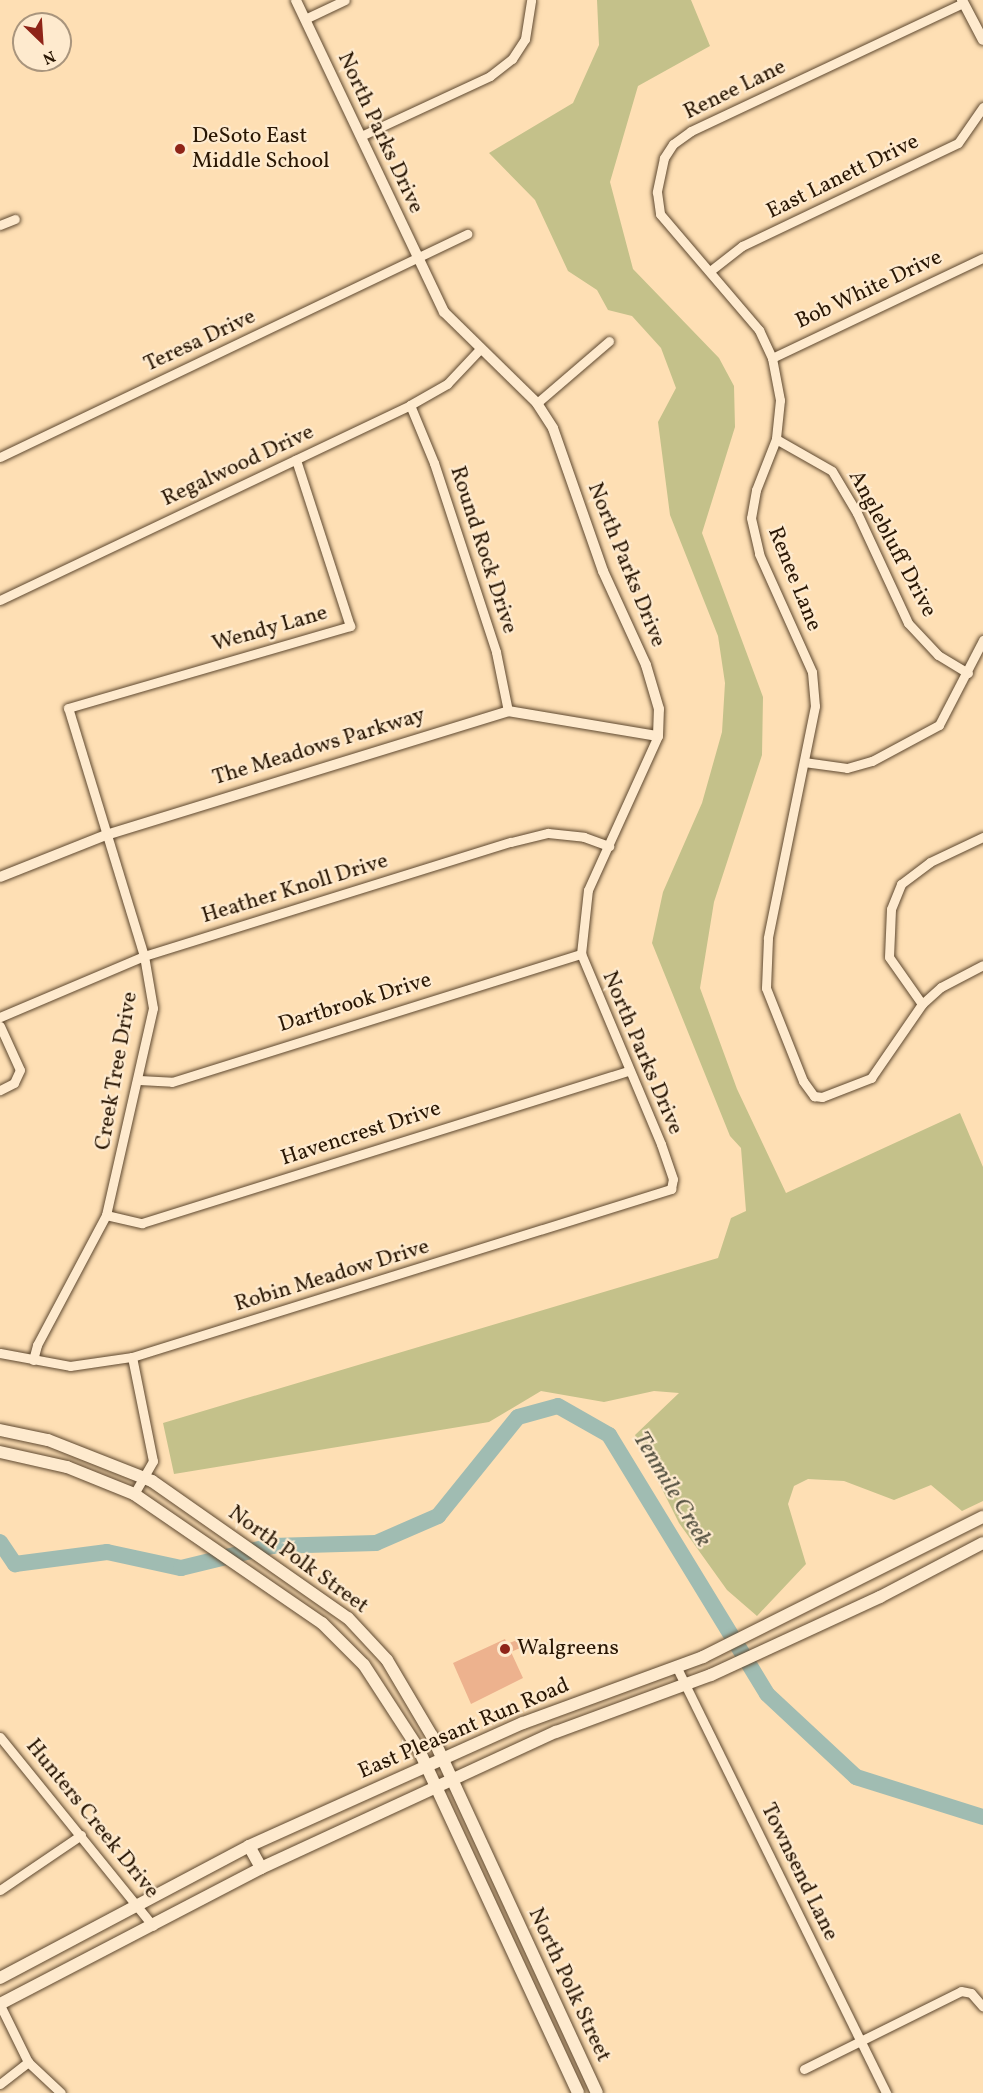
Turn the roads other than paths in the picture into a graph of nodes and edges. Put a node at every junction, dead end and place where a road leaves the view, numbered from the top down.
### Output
1 (296, 0) edge
2 (345, 0) edge
3 (531, 0) edge
4 (962, 2) edge
5 (304, 18) junction
6 (983, 40) edge
7 (983, 107) edge
8 (361, 136) junction
9 (15, 219) dead end
10 (0, 225) edge
11 (467, 234) dead end
12 (983, 258) edge
13 (417, 259) junction
14 (710, 271) junction
15 (609, 341) dead end
16 (480, 349) junction
17 (772, 358) junction
18 (537, 403) junction
19 (410, 405) junction
20 (776, 439) junction
21 (0, 457) edge
22 (296, 460) junction
23 (0, 600) edge
24 (983, 640) edge
25 (968, 673) junction
26 (68, 708) joint
27 (508, 711) junction
28 (658, 736) junction
29 (804, 762) junction
30 (106, 835) junction
31 (983, 837) edge
32 (609, 846) junction
33 (0, 877) edge
34 (581, 954) junction
35 (144, 956) junction
36 (983, 965) edge
37 (922, 1004) junction
38 (0, 1017) edge
39 (0, 1026) edge
40 (628, 1071) junction
41 (139, 1080) junction
42 (0, 1090) edge
43 (671, 1189) joint
44 (106, 1215) junction
45 (0, 1353) edge
46 (132, 1357) junction
47 (33, 1360) junction
48 (0, 1431) edge
49 (0, 1452) edge
50 (144, 1478) junction
51 (134, 1494) junction
52 (983, 1516) edge
53 (937, 1541) junction
54 (983, 1543) edge
55 (948, 1562) junction
56 (677, 1668) junction
57 (686, 1686) junction
58 (547, 1714) junction
59 (556, 1732) junction
60 (1, 1740) edge
61 (442, 1758) junction
62 (426, 1766) junction
63 (453, 1781) junction
64 (436, 1788) junction
65 (81, 1834) junction
66 (249, 1846) junction
67 (261, 1868) junction
68 (499, 1884) junction
69 (0, 1890) edge
70 (484, 1891) junction
71 (140, 1907) junction
72 (153, 1926) junction
73 (0, 1978) edge
74 (982, 2004) edge
75 (0, 2005) edge
76 (861, 2040) junction
77 (580, 2058) junction
78 (28, 2062) junction
79 (565, 2066) junction
80 (804, 2069) dead end
81 (0, 2084) edge
82 (61, 2093) edge
83 (578, 2093) edge
84 (597, 2093) edge
85 (886, 2093) edge

1 - 5 street, North Parks Drive
2 - 5 street
3 - 8 street
4 - 6 street
4 - 14 street, Renee Lane
5 - 8 street, North Parks Drive
7 - 14 street, East Lanett Drive
8 - 13 street, North Parks Drive
9 - 10 street
11 - 13 street, Teresa Drive
12 - 17 street, Bob White Drive
13 - 16 street, North Parks Drive
13 - 21 street, Teresa Drive
14 - 17 street, Renee Lane
15 - 18 street
16 - 18 street, North Parks Drive
16 - 19 street, Regalwood Drive
17 - 20 street, Renee Lane
18 - 28 street, North Parks Drive
19 - 22 street, Regalwood Drive
19 - 27 street, Round Rock Drive
20 - 25 street, Anglebluff Drive
20 - 29 street, Renee Lane
22 - 23 street, Regalwood Drive
22 - 26 street, Wendy Lane
24 - 25 street
25 - 29 street
26 - 30 street, Creek Tree Drive
27 - 28 street, The Meadows Parkway
27 - 30 street, The Meadows Parkway
28 - 32 street, North Parks Drive
29 - 37 street, Renee Lane
30 - 33 street, The Meadows Parkway
30 - 35 street, Creek Tree Drive
31 - 37 street
32 - 34 street, North Parks Drive
32 - 35 street, Heather Knoll Drive
34 - 40 street, North Parks Drive
34 - 41 street, Dartbrook Drive
35 - 38 street, Heather Knoll Drive
35 - 41 street, Creek Tree Drive
36 - 37 street
39 - 42 street
40 - 43 street, North Parks Drive
40 - 44 street, Havencrest Drive
41 - 44 street, Creek Tree Drive
43 - 46 street, Robin Meadow Drive
44 - 47 street, Creek Tree Drive
45 - 47 street, Robin Meadow Drive
46 - 47 street, Robin Meadow Drive
46 - 50 street
48 - 50 main road, North Polk Street
49 - 51 main road, North Polk Street
50 - 51 street
50 - 61 main road, North Polk Street
51 - 62 main road, North Polk Street
52 - 53 main road, East Pleasant Run Road
53 - 55 main road
53 - 56 main road, East Pleasant Run Road
54 - 55 main road, East Pleasant Run Road
55 - 57 main road, East Pleasant Run Road
56 - 57 street, Townsend Lane
56 - 58 main road, East Pleasant Run Road
57 - 59 main road, East Pleasant Run Road
57 - 76 street, Townsend Lane
58 - 59 main road
58 - 61 main road, East Pleasant Run Road
59 - 63 main road, East Pleasant Run Road
60 - 65 street, Hunters Creek Drive
61 - 62 main road, East Pleasant Run Road
61 - 63 main road, North Polk Street
62 - 64 main road, North Polk Street
62 - 66 main road, East Pleasant Run Road
63 - 64 main road, East Pleasant Run Road
63 - 68 main road, North Polk Street
64 - 67 main road, East Pleasant Run Road
64 - 70 main road, North Polk Street
65 - 69 street
65 - 71 street, Hunters Creek Drive
66 - 67 main road
66 - 71 main road, East Pleasant Run Road
67 - 72 main road, East Pleasant Run Road
68 - 70 main road
68 - 77 main road, North Polk Street
70 - 79 main road, North Polk Street
71 - 72 street, Hunters Creek Drive
71 - 73 main road, East Pleasant Run Road
72 - 75 main road, East Pleasant Run Road
74 - 76 street
75 - 78 street
76 - 80 street
76 - 85 street, Townsend Lane
77 - 79 main road
77 - 84 main road, North Polk Street
78 - 81 street
78 - 82 street
79 - 83 main road, North Polk Street

